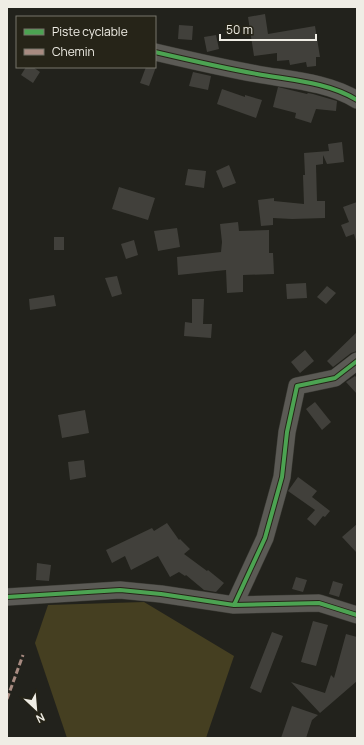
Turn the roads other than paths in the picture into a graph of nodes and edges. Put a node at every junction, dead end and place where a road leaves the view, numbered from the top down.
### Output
1 (156, 52) edge
2 (357, 100) edge
3 (357, 361) edge
4 (7, 597) edge
5 (234, 606) junction
6 (357, 615) edge

1 - 2 street
3 - 5 street
4 - 5 street
5 - 6 street

